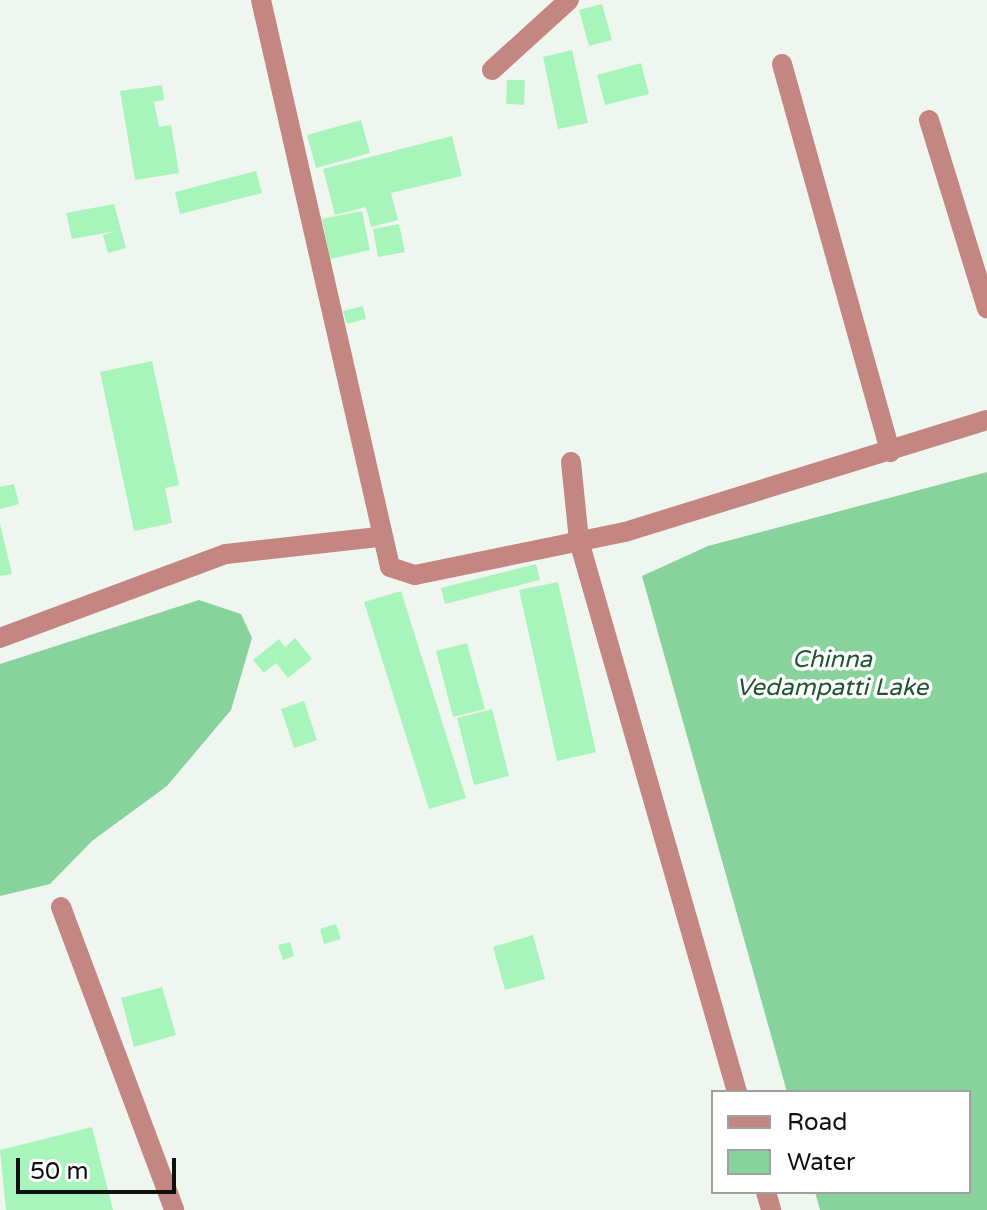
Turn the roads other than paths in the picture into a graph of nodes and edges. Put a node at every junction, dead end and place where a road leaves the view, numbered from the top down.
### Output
1 (261, 0) edge
2 (569, 0) edge
3 (782, 64) dead end
4 (492, 70) dead end
5 (929, 120) dead end
6 (987, 308) edge
7 (987, 420) edge
8 (890, 452) junction
9 (571, 462) dead end
10 (378, 537) junction
11 (579, 541) junction
12 (0, 638) edge
13 (61, 907) dead end
14 (736, 1090) edge
15 (174, 1210) edge

1 - 10 street
2 - 4 street
3 - 8 street
5 - 6 street
7 - 8 street
8 - 11 street
9 - 11 street
10 - 11 street
10 - 12 street
11 - 14 street
13 - 15 street

